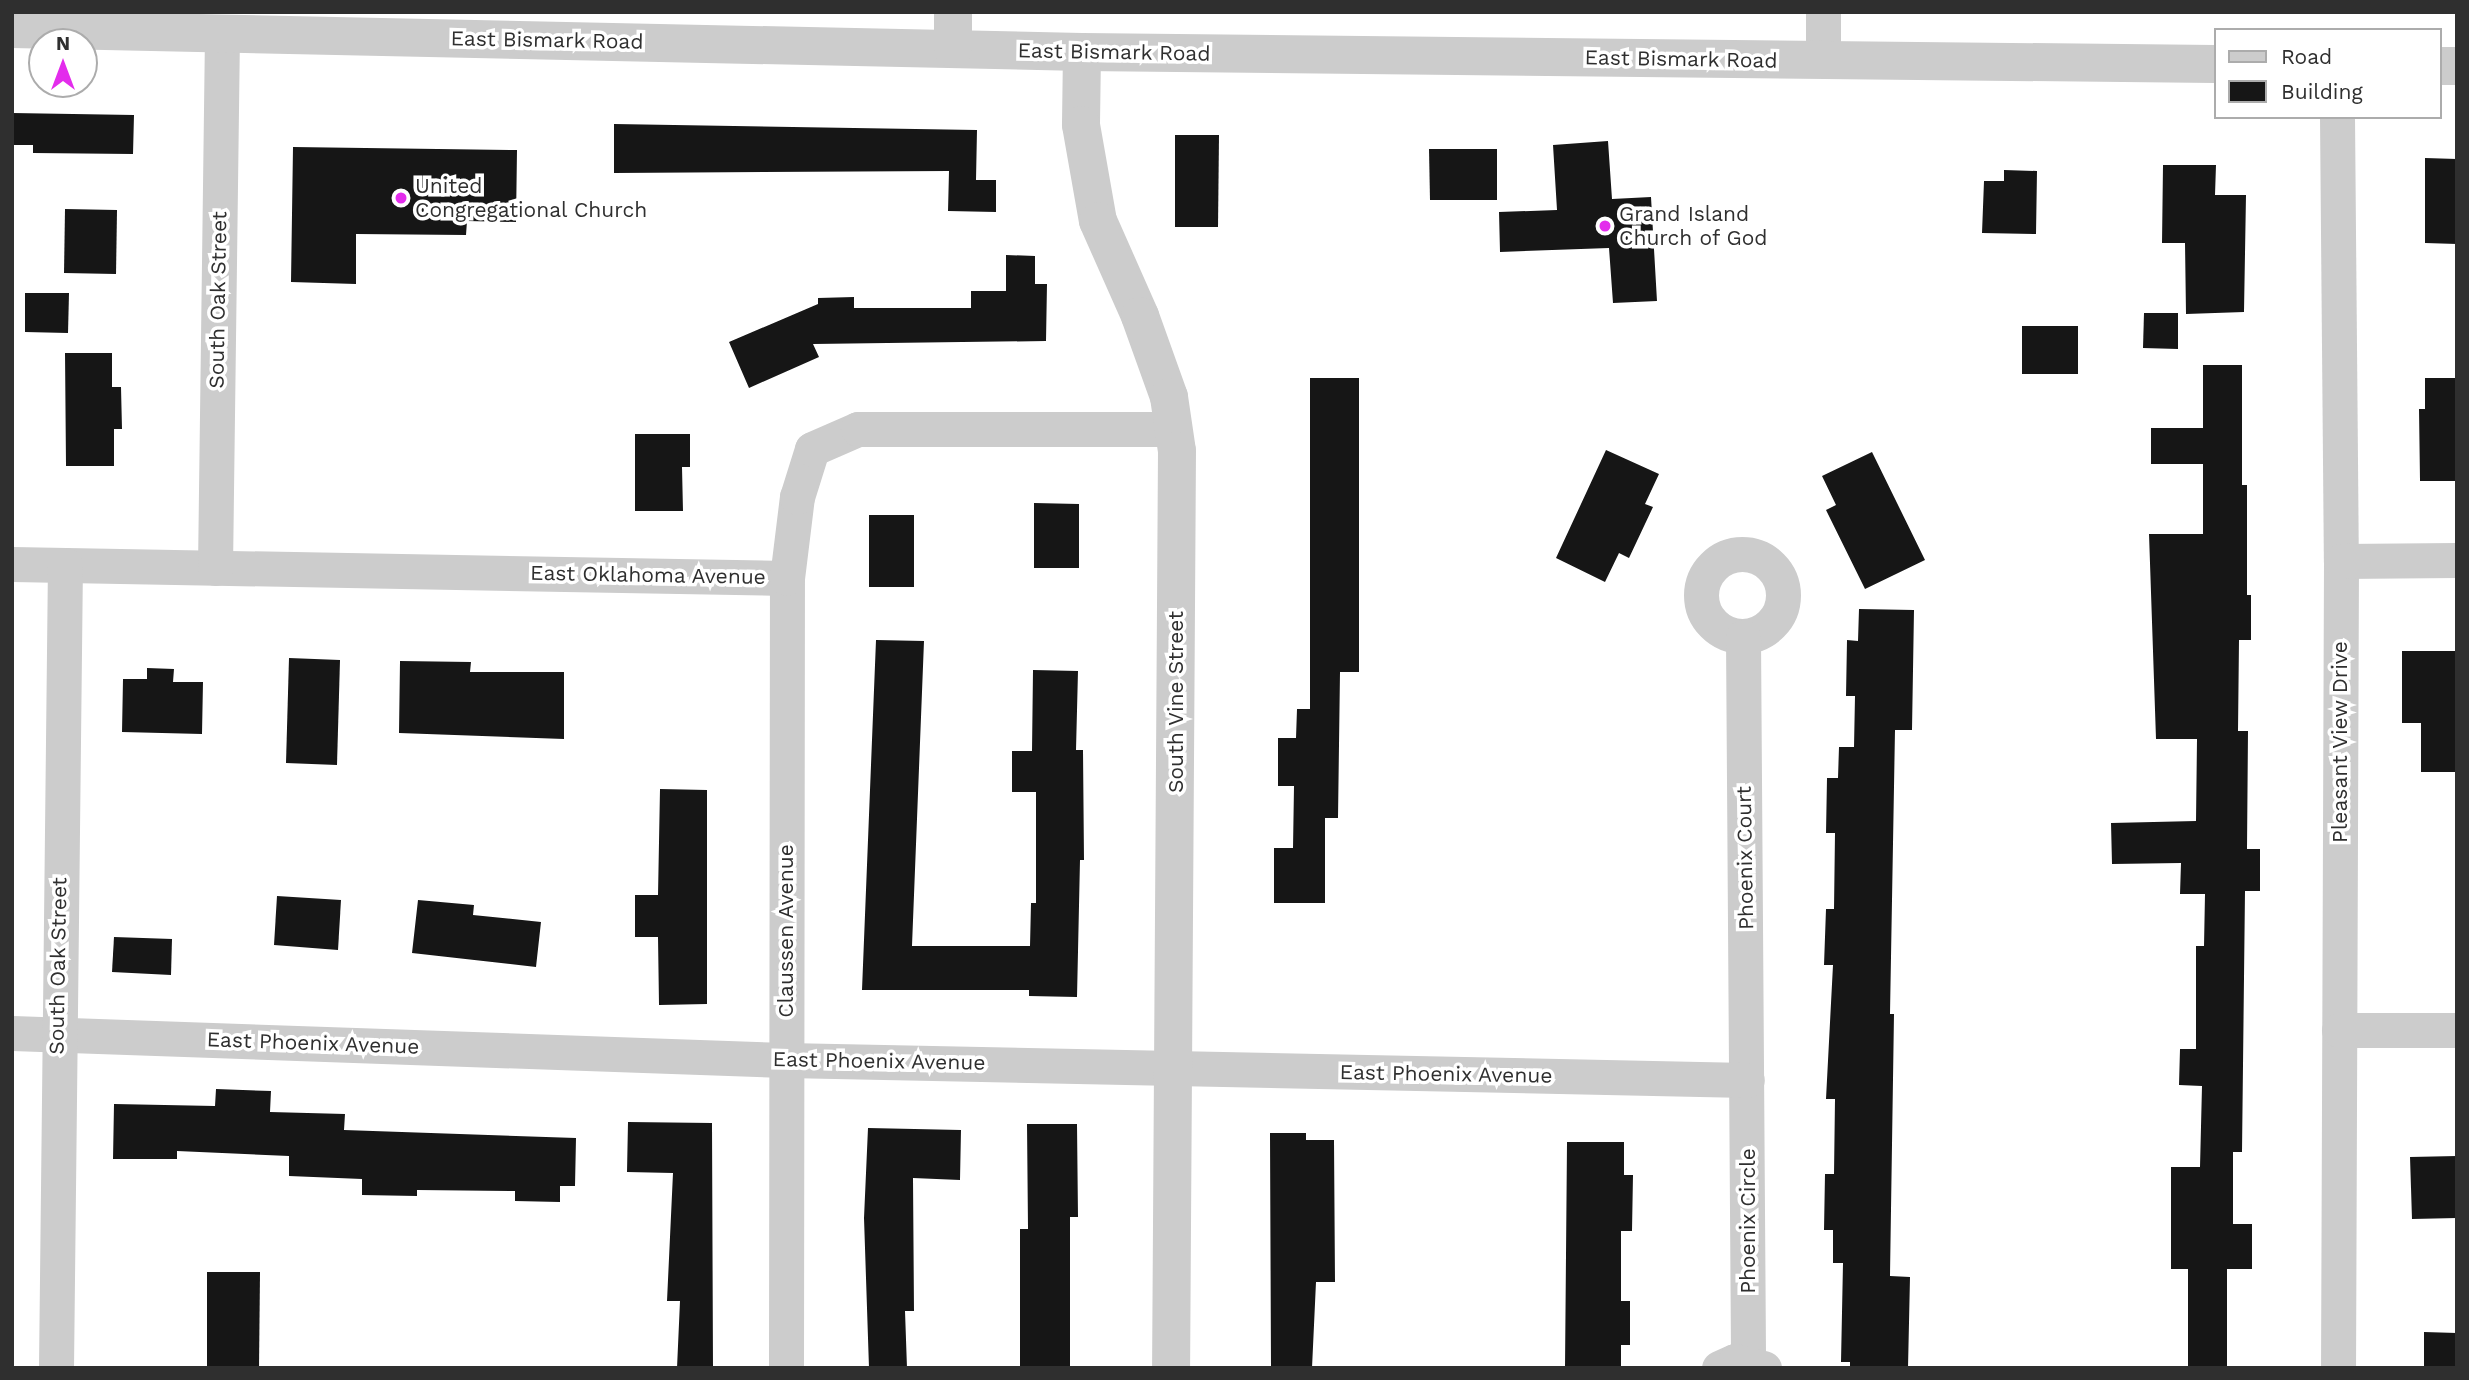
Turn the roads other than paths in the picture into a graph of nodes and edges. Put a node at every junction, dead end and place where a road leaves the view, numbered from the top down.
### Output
1 (1823, 12) edge
2 (340, 24) edge
3 (12, 29) edge
4 (953, 31) edge
5 (222, 33) junction
6 (1082, 52) junction
7 (1823, 60) junction
8 (2214, 64) edge
9 (2337, 119) edge
10 (1173, 429) junction
11 (2457, 560) edge
12 (2341, 561) junction
13 (12, 564) edge
14 (65, 565) junction
15 (215, 568) junction
16 (787, 578) junction
17 (1743, 637) dead end
18 (2339, 1030) junction
19 (2457, 1030) edge
20 (12, 1033) edge
21 (56, 1035) junction
22 (786, 1060) junction
23 (1174, 1068) junction
24 (1747, 1080) junction
25 (1744, 1366) edge
26 (56, 1368) edge
27 (786, 1368) edge
28 (1171, 1368) edge
29 (2338, 1368) edge

1 - 7 street
2 - 4 street, East Bismark Road
2 - 5 street, East Bismark Road
3 - 5 street, East Bismark Road
4 - 6 street, East Bismark Road
5 - 15 street, South Oak Street
6 - 7 street, East Bismark Road
6 - 10 street, South Vine Street
7 - 8 street, East Bismark Road
9 - 12 street, Pleasant View Drive
10 - 16 street, East Oklahoma Avenue
10 - 23 street, South Vine Street
11 - 12 street
12 - 18 street, Pleasant View Drive
13 - 14 street, East Oklahoma Avenue
14 - 15 street, East Oklahoma Avenue
14 - 21 street, South Oak Street
15 - 16 street, East Oklahoma Avenue
16 - 22 street, Claussen Avenue
17 - 24 street, Phoenix Court
18 - 19 street
18 - 29 street, Pleasant View Drive
20 - 21 street, East Phoenix Avenue
21 - 22 street, East Phoenix Avenue
21 - 26 street, South Oak Street
22 - 23 street, East Phoenix Avenue
22 - 27 street, Claussen Avenue
23 - 24 street, East Phoenix Avenue
23 - 28 street, South Vine Street
24 - 25 street, Phoenix Circle

